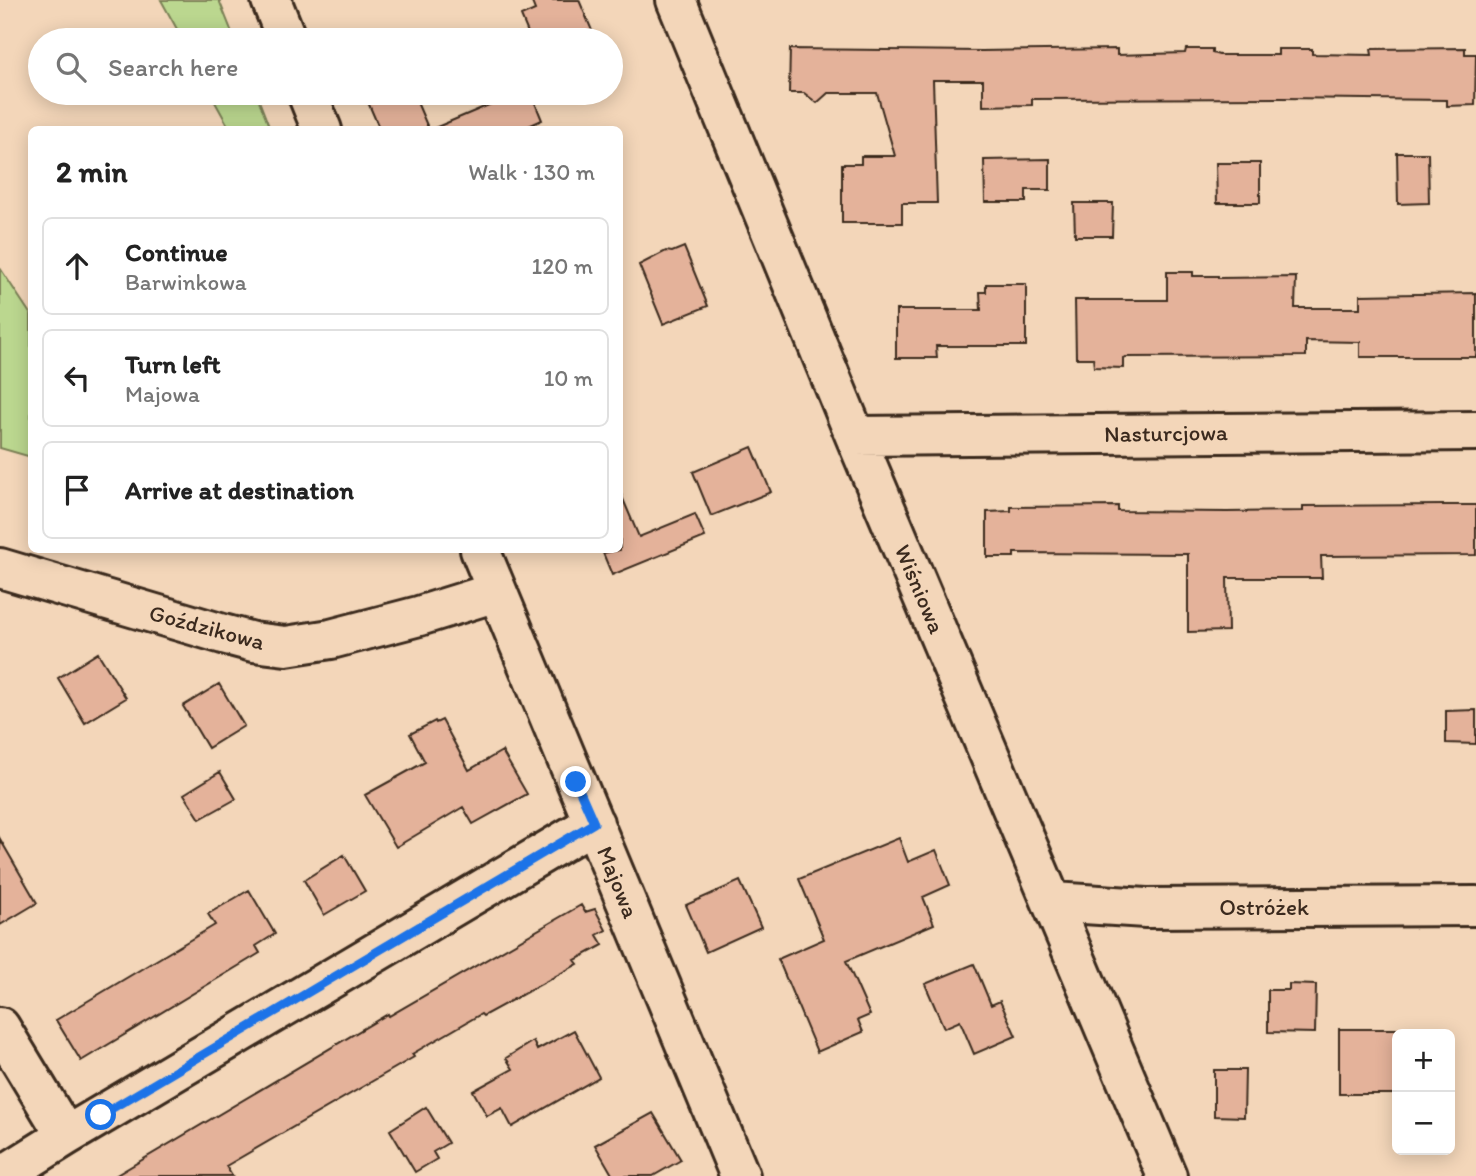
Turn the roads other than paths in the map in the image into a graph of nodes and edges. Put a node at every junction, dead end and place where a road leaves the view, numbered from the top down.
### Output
1 (271, 0) edge
2 (676, 0) edge
3 (282, 28) edge
4 (312, 105) edge
5 (320, 126) edge
6 (1476, 430) edge
7 (855, 436) junction
8 (481, 553) edge
9 (0, 568) edge
10 (496, 592) junction
11 (594, 823) junction
12 (1052, 902) junction
13 (1476, 906) edge
14 (0, 1027) edge
15 (66, 1136) junction
16 (2, 1176) edge
17 (740, 1176) edge
18 (1167, 1176) edge

1 - 3 street
2 - 7 street, Wiśniowa
4 - 5 street
6 - 7 street, Nasturcjowa
7 - 12 street, Wiśniowa
8 - 10 street, Majowa
9 - 10 street, Goździkowa
10 - 11 street, Majowa
11 - 15 street
11 - 17 street, Majowa
12 - 13 street, Ostróżek
12 - 18 street, Wiśniowa
14 - 15 street
15 - 16 street

